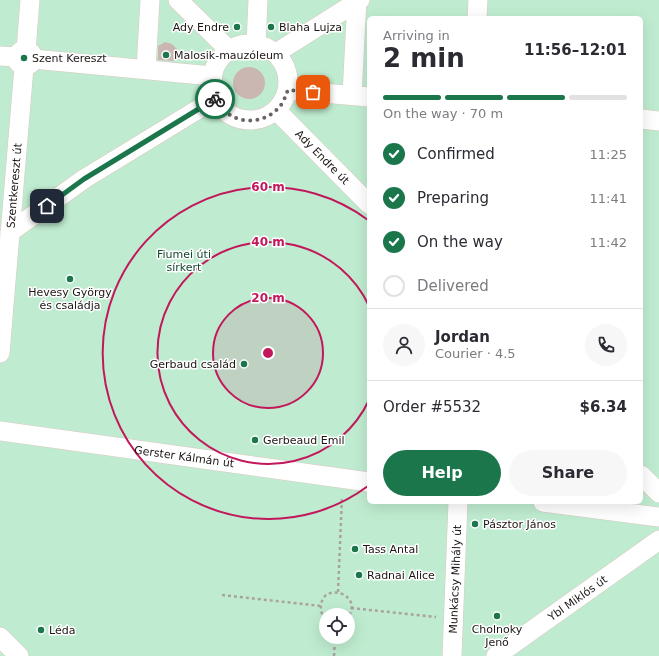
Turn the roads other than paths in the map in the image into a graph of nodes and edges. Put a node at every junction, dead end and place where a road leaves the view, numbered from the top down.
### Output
1 (30, 0) edge
2 (150, 0) edge
3 (178, 0) edge
4 (258, 0) edge
5 (478, 0) edge
6 (358, 1) edge
7 (477, 16) edge
8 (256, 44) junction
9 (229, 50) junction
10 (276, 53) junction
11 (20, 58) edge
12 (146, 69) junction
13 (212, 76) junction
14 (288, 90) junction
15 (361, 96) edge
16 (215, 99) junction
17 (276, 110) junction
18 (643, 119) edge
19 (659, 121) edge
20 (367, 202) edge
21 (10, 232) junction
22 (0, 353) edge
23 (0, 432) edge
24 (643, 477) edge
25 (367, 482) edge
26 (659, 493) edge
27 (458, 504) edge
28 (559, 504) edge
29 (659, 517) edge
30 (659, 540) edge
31 (0, 637) edge
32 (19, 656) edge
33 (452, 656) edge
34 (496, 656) edge

1 - 11 lane, Szentkereszt út
2 - 12 lane
3 - 9 lane
4 - 8 lane
5 - 7 lane
6 - 10 lane
6 - 15 lane
8 - 9 lane
8 - 10 lane
9 - 13 lane
10 - 14 lane
11 - 12 lane
11 - 21 lane, Szentkereszt út
12 - 13 lane
13 - 16 lane
14 - 15 lane
14 - 17 lane
16 - 17 lane
16 - 21 lane
17 - 20 lane, Ady Endre út
18 - 19 lane
21 - 22 lane, Szentkereszt út
23 - 25 lane, Gerster Kálmán út
24 - 26 lane
27 - 33 lane, Munkácsy Mihály út
28 - 29 lane
30 - 34 lane, Ybl Miklós út
31 - 32 lane

